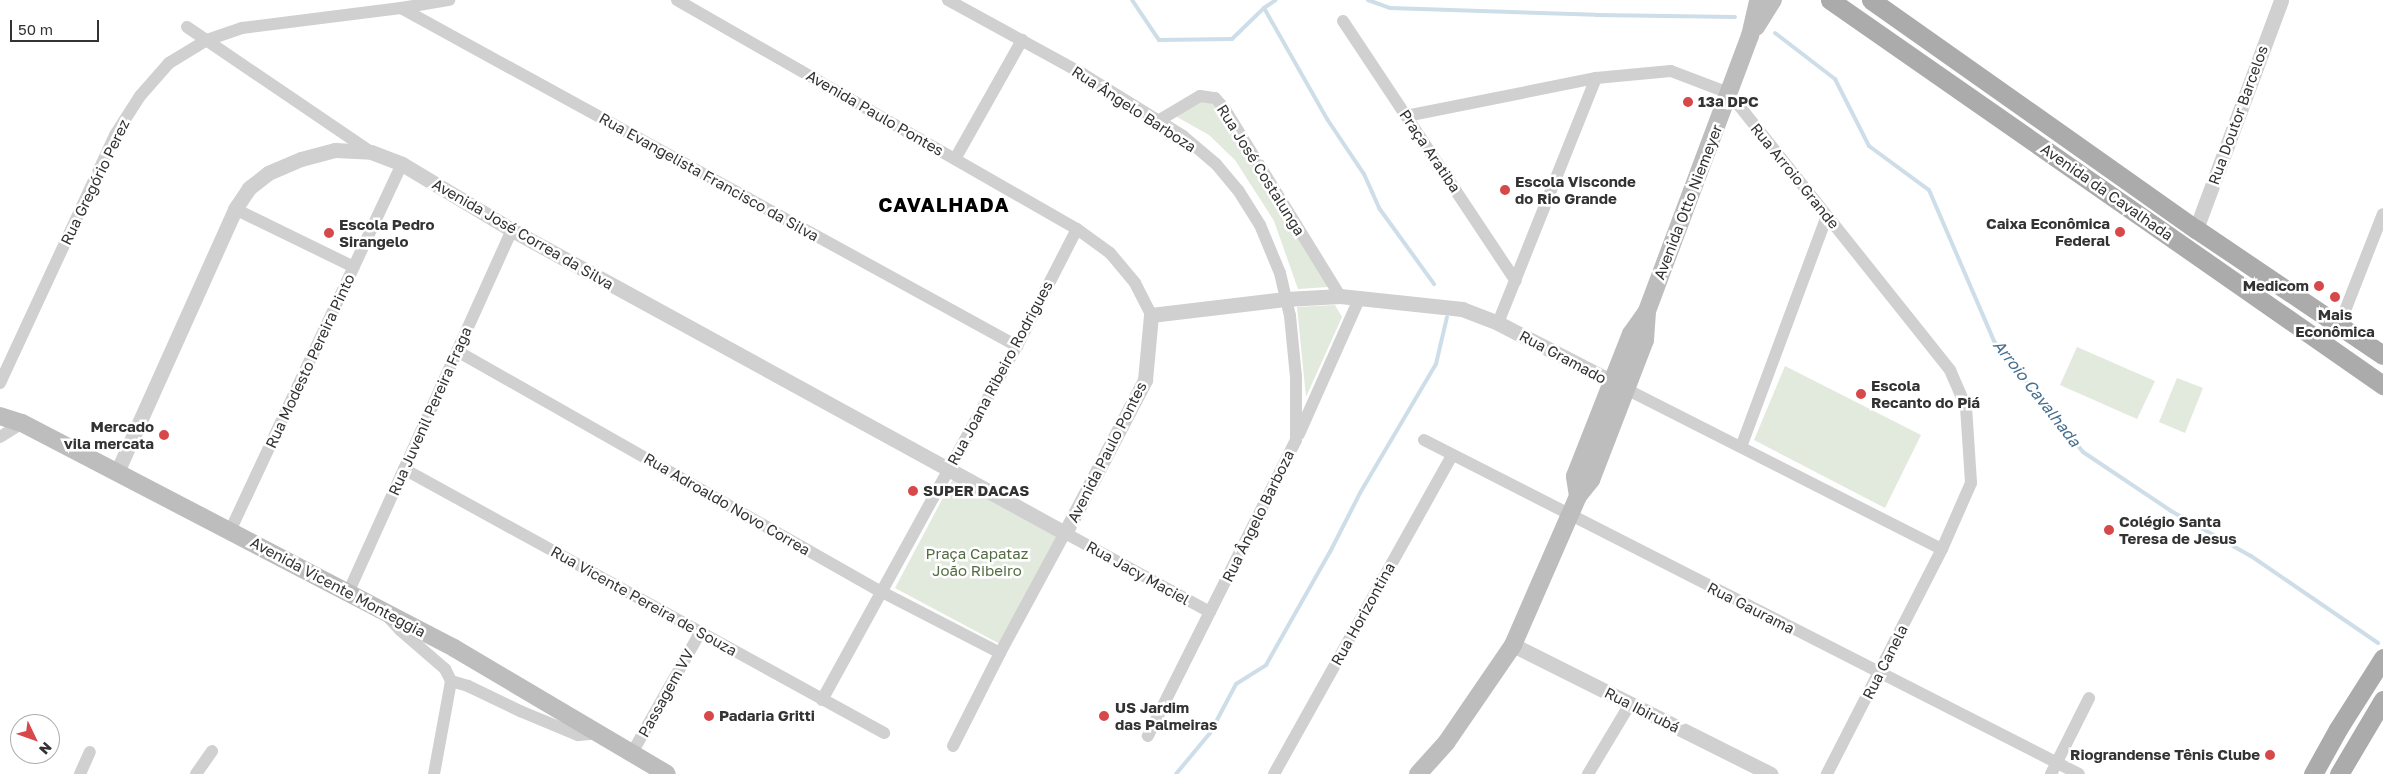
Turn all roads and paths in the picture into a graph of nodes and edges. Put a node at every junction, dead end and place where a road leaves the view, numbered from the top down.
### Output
1 (449, 0) edge
2 (677, 0) edge
3 (948, 0) edge
4 (1758, 0) edge
5 (1773, 0) edge
6 (1830, 0) edge
7 (1871, 0) edge
8 (2281, 0) edge
9 (401, 8) junction
10 (1343, 20) dead end
11 (187, 27) dead end
12 (1750, 36) junction
13 (207, 40) junction
14 (1022, 40) junction
15 (1596, 78) junction
16 (1729, 94) junction
17 (1406, 116) junction
18 (1158, 121) junction
19 (371, 152) junction
20 (955, 159) junction
21 (402, 164) junction
22 (235, 208) junction
23 (2383, 214) edge
24 (2142, 215) junction
25 (1827, 216) junction
26 (1077, 229) junction
27 (2196, 229) junction
28 (512, 230) junction
29 (354, 267) junction
30 (1516, 281) junction
31 (1340, 296) junction
32 (1360, 297) junction
33 (1286, 299) junction
34 (1151, 315) junction
35 (1498, 323) junction
36 (2339, 326) junction
37 (1017, 346) junction
38 (457, 351) junction
39 (2383, 354) edge
40 (0, 383) edge
41 (2383, 385) edge
42 (1619, 386) junction
43 (0, 416) edge
44 (22, 423) junction
45 (0, 437) edge
46 (1296, 440) junction
47 (1424, 440) dead end
48 (1741, 447) junction
49 (1452, 455) junction
50 (404, 469) junction
51 (948, 470) junction
52 (117, 472) junction
53 (1570, 515) junction
54 (230, 531) junction
55 (1065, 533) junction
56 (1942, 549) junction
57 (882, 592) junction
58 (348, 593) junction
59 (385, 612) junction
60 (1210, 612) junction
61 (700, 632) junction
62 (1513, 645) junction
63 (1000, 653) junction
64 (2383, 658) edge
65 (1879, 674) junction
66 (452, 682) junction
67 (2089, 698) dead end
68 (822, 700) junction
69 (2383, 700) edge
70 (1630, 704) junction
71 (602, 733) junction
72 (884, 734) dead end
73 (1148, 736) dead end
74 (953, 746) dead end
75 (90, 752) dead end
76 (212, 752) dead end
77 (632, 752) junction
78 (2054, 768) edge
79 (660, 772) edge
80 (80, 774) edge
81 (196, 774) edge
82 (434, 774) edge
83 (1274, 774) edge
84 (1418, 774) edge
85 (1588, 774) edge
86 (1771, 774) edge
87 (1827, 774) edge
88 (2079, 774) edge
89 (2313, 774) edge
90 (2339, 774) edge

1 - 9 street, Rua Gregório Perez
2 - 20 street, Avenida Paulo Pontes
3 - 14 street, Rua Ângelo Barboza
4 - 12 main road, Avenida Otto Niemeyer
5 - 12 main road, Avenida Otto Niemeyer
6 - 24 main road, Avenida da Cavalhada
7 - 27 main road, Avenida da Cavalhada
8 - 27 street, Rua Doutor Barcelos
9 - 13 street, Rua Gregório Perez
9 - 37 street, Rua Evangelista Francisco da Silva
10 - 17 street, Praça Aratiba
11 - 13 street
12 - 16 main road, Avenida Otto Niemeyer
13 - 19 street
13 - 40 street, Rua Gregório Perez
14 - 18 street, Rua Ângelo Barboza
14 - 20 street
15 - 16 street, Rua Arroio Grande
15 - 17 street, Rua Arroio Grande
15 - 30 street
16 - 25 street, Rua Arroio Grande
16 - 42 main road, Avenida Otto Niemeyer
17 - 30 street, Praça Aratiba
18 - 31 street, Rua José Costalunga
18 - 33 street, Rua Ângelo Barboza
19 - 21 street, Avenida José Correa da Silva
19 - 22 street, Avenida José Correa da Silva
20 - 26 street, Avenida Paulo Pontes
21 - 28 street, Avenida José Correa da Silva
21 - 29 street, Rua Modesto Pereira Pinto
22 - 29 street
22 - 52 street, Avenida José Correa da Silva
23 - 36 street
24 - 27 main road
24 - 41 main road, Avenida da Cavalhada
25 - 48 street
25 - 56 street, Rua Arroio Grande
26 - 34 street, Avenida Paulo Pontes
26 - 37 street, Rua Joana Ribeiro Rodrigues
27 - 36 main road, Avenida da Cavalhada
28 - 38 street, Rua Juvenil Pereira Fraga
28 - 51 street, Avenida José Correa da Silva
29 - 54 street, Rua Modesto Pereira Pinto
30 - 35 street
31 - 32 street, Rua Gramado
31 - 33 street, Rua Gramado
32 - 35 street, Rua Gramado
32 - 46 street
33 - 34 street, Rua Gramado
33 - 46 street, Rua Ângelo Barboza
34 - 55 street, Avenida Paulo Pontes
35 - 42 street, Rua Gramado
36 - 39 main road, Avenida da Cavalhada
37 - 51 street, Rua Joana Ribeiro Rodrigues
38 - 50 street, Rua Juvenil Pereira Fraga
38 - 57 street, Rua Adroaldo Novo Correa
42 - 48 street, Rua Gramado
42 - 53 main road, Avenida Otto Niemeyer
43 - 44 main road, Avenida Vicente Monteggia
44 - 45 street
44 - 52 main road, Avenida Vicente Monteggia
46 - 60 street, Rua Ângelo Barboza
47 - 49 street, Rua Gaurama
48 - 56 street, Rua Gramado
49 - 53 street, Rua Gaurama
49 - 83 street, Rua Horizontina
50 - 58 street, Rua Juvenil Pereira Fraga
50 - 61 street, Rua Vicente Pereira de Souza
51 - 55 street, Avenida José Correa da Silva
51 - 57 street, Rua Joana Ribeiro Rodrigues
52 - 54 main road, Avenida Vicente Monteggia
53 - 62 main road, Avenida Otto Niemeyer
53 - 65 street, Rua Gaurama
54 - 58 main road, Avenida Vicente Monteggia
55 - 60 street, Rua Jacy Maciel
55 - 63 street, Avenida Paulo Pontes
56 - 65 street, Rua Canela
57 - 63 street, Rua Adroaldo Novo Correa
57 - 68 street, Rua Joana Ribeiro Rodrigues
58 - 59 main road, Avenida Vicente Monteggia
59 - 66 street
59 - 71 main road, Avenida Vicente Monteggia
60 - 73 street, Rua Ângelo Barboza
61 - 68 street, Rua Vicente Pereira de Souza
61 - 77 street, Passagem VV
62 - 70 street, Rua Ibirubá
62 - 84 main road, Avenida Otto Niemeyer
63 - 74 street, Avenida Paulo Pontes
64 - 89 main road
65 - 78 street, Rua Gaurama
65 - 87 street, Rua Canela
66 - 71 street
66 - 82 street
67 - 78 street
68 - 72 street, Rua Vicente Pereira de Souza
69 - 90 main road
70 - 85 street
70 - 86 street, Rua Ibirubá
71 - 77 main road, Avenida Vicente Monteggia
75 - 80 street
76 - 81 street
77 - 79 main road, Avenida Vicente Monteggia
78 - 88 street, Rua Gaurama

